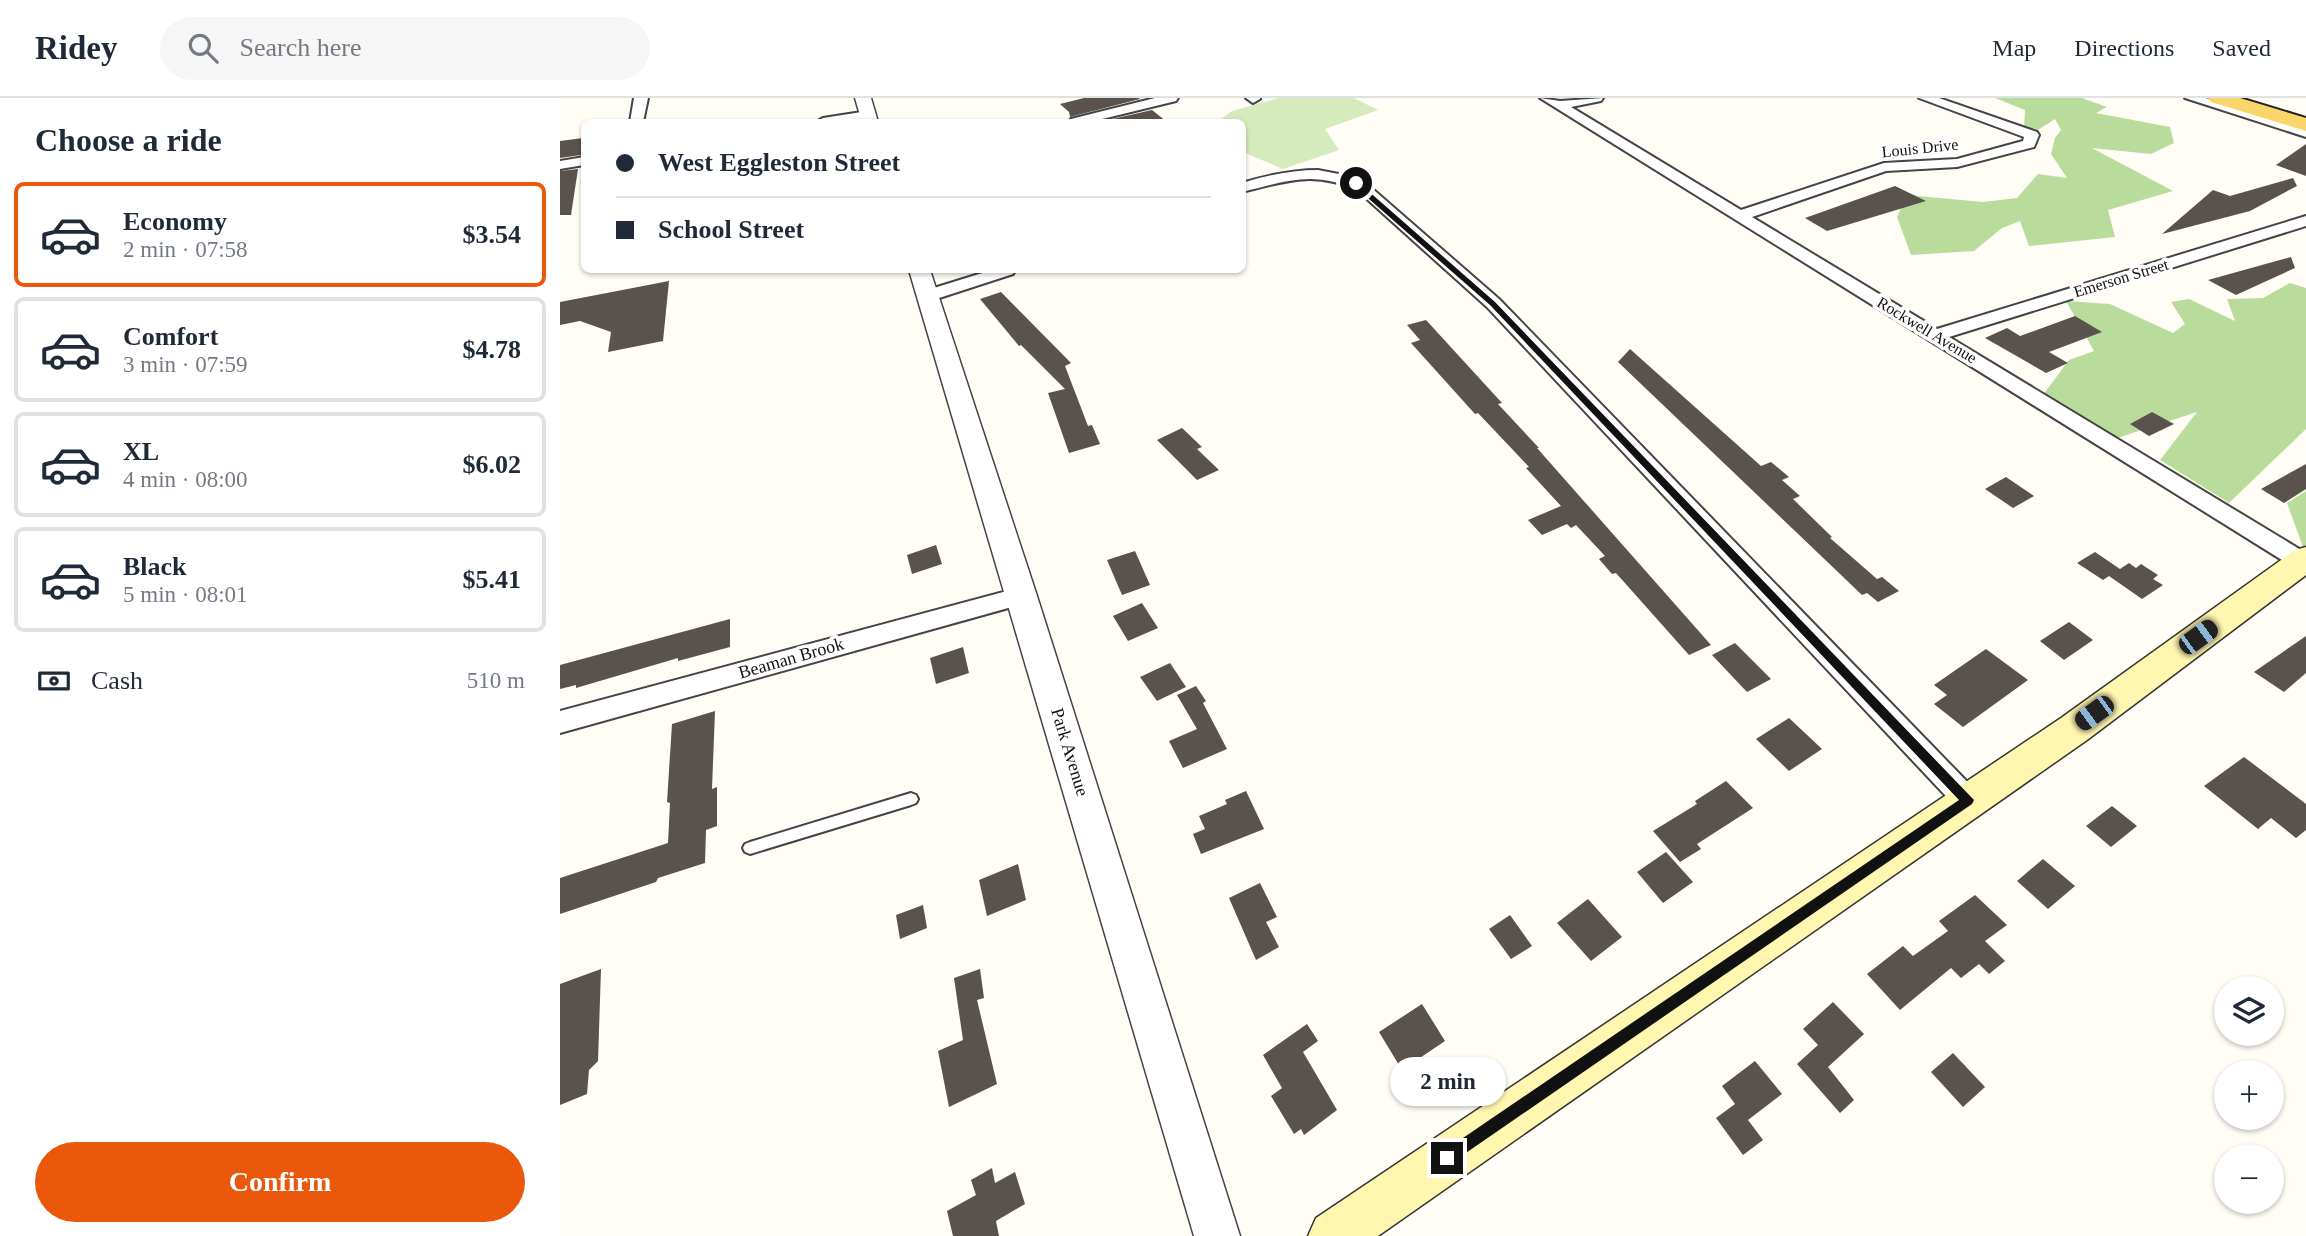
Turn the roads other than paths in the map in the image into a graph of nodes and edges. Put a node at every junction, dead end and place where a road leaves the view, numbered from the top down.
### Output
1 (641, 98) edge
2 (1171, 98) edge
3 (1595, 98) edge
4 (1926, 98) edge
5 (2192, 98) edge
6 (2218, 98) edge
7 (2259, 98) edge
8 (1553, 101) edge
9 (867, 112) edge
10 (2306, 112) edge
11 (638, 119) edge
12 (836, 119) edge
13 (1088, 119) edge
14 (2306, 125) edge
15 (2306, 133) edge
16 (581, 162) edge
17 (560, 165) edge
18 (1246, 187) edge
19 (1740, 216) junction
20 (2306, 220) edge
21 (988, 273) edge
22 (923, 283) edge
23 (1936, 335) junction
24 (2304, 561) edge
25 (1023, 596) junction
26 (560, 722) edge
27 (911, 799) dead end
28 (1968, 800) junction
29 (750, 848) dead end
30 (1217, 1236) edge
31 (1334, 1236) edge

1 - 11 street
2 - 13 street
3 - 8 street
4 - 19 street, Louis Drive
5 - 15 street
6 - 14 main road
7 - 10 main road
8 - 19 street, Rockwell Avenue
9 - 12 street
16 - 17 street
18 - 28 street
19 - 23 street, Rockwell Avenue
20 - 23 street, Emerson Street
21 - 22 street
22 - 25 street, Park Avenue
23 - 24 street, Rockwell Avenue
24 - 28 main road
25 - 26 street, Beaman Brook
25 - 30 street, Park Avenue
27 - 29 lane
28 - 31 main road

